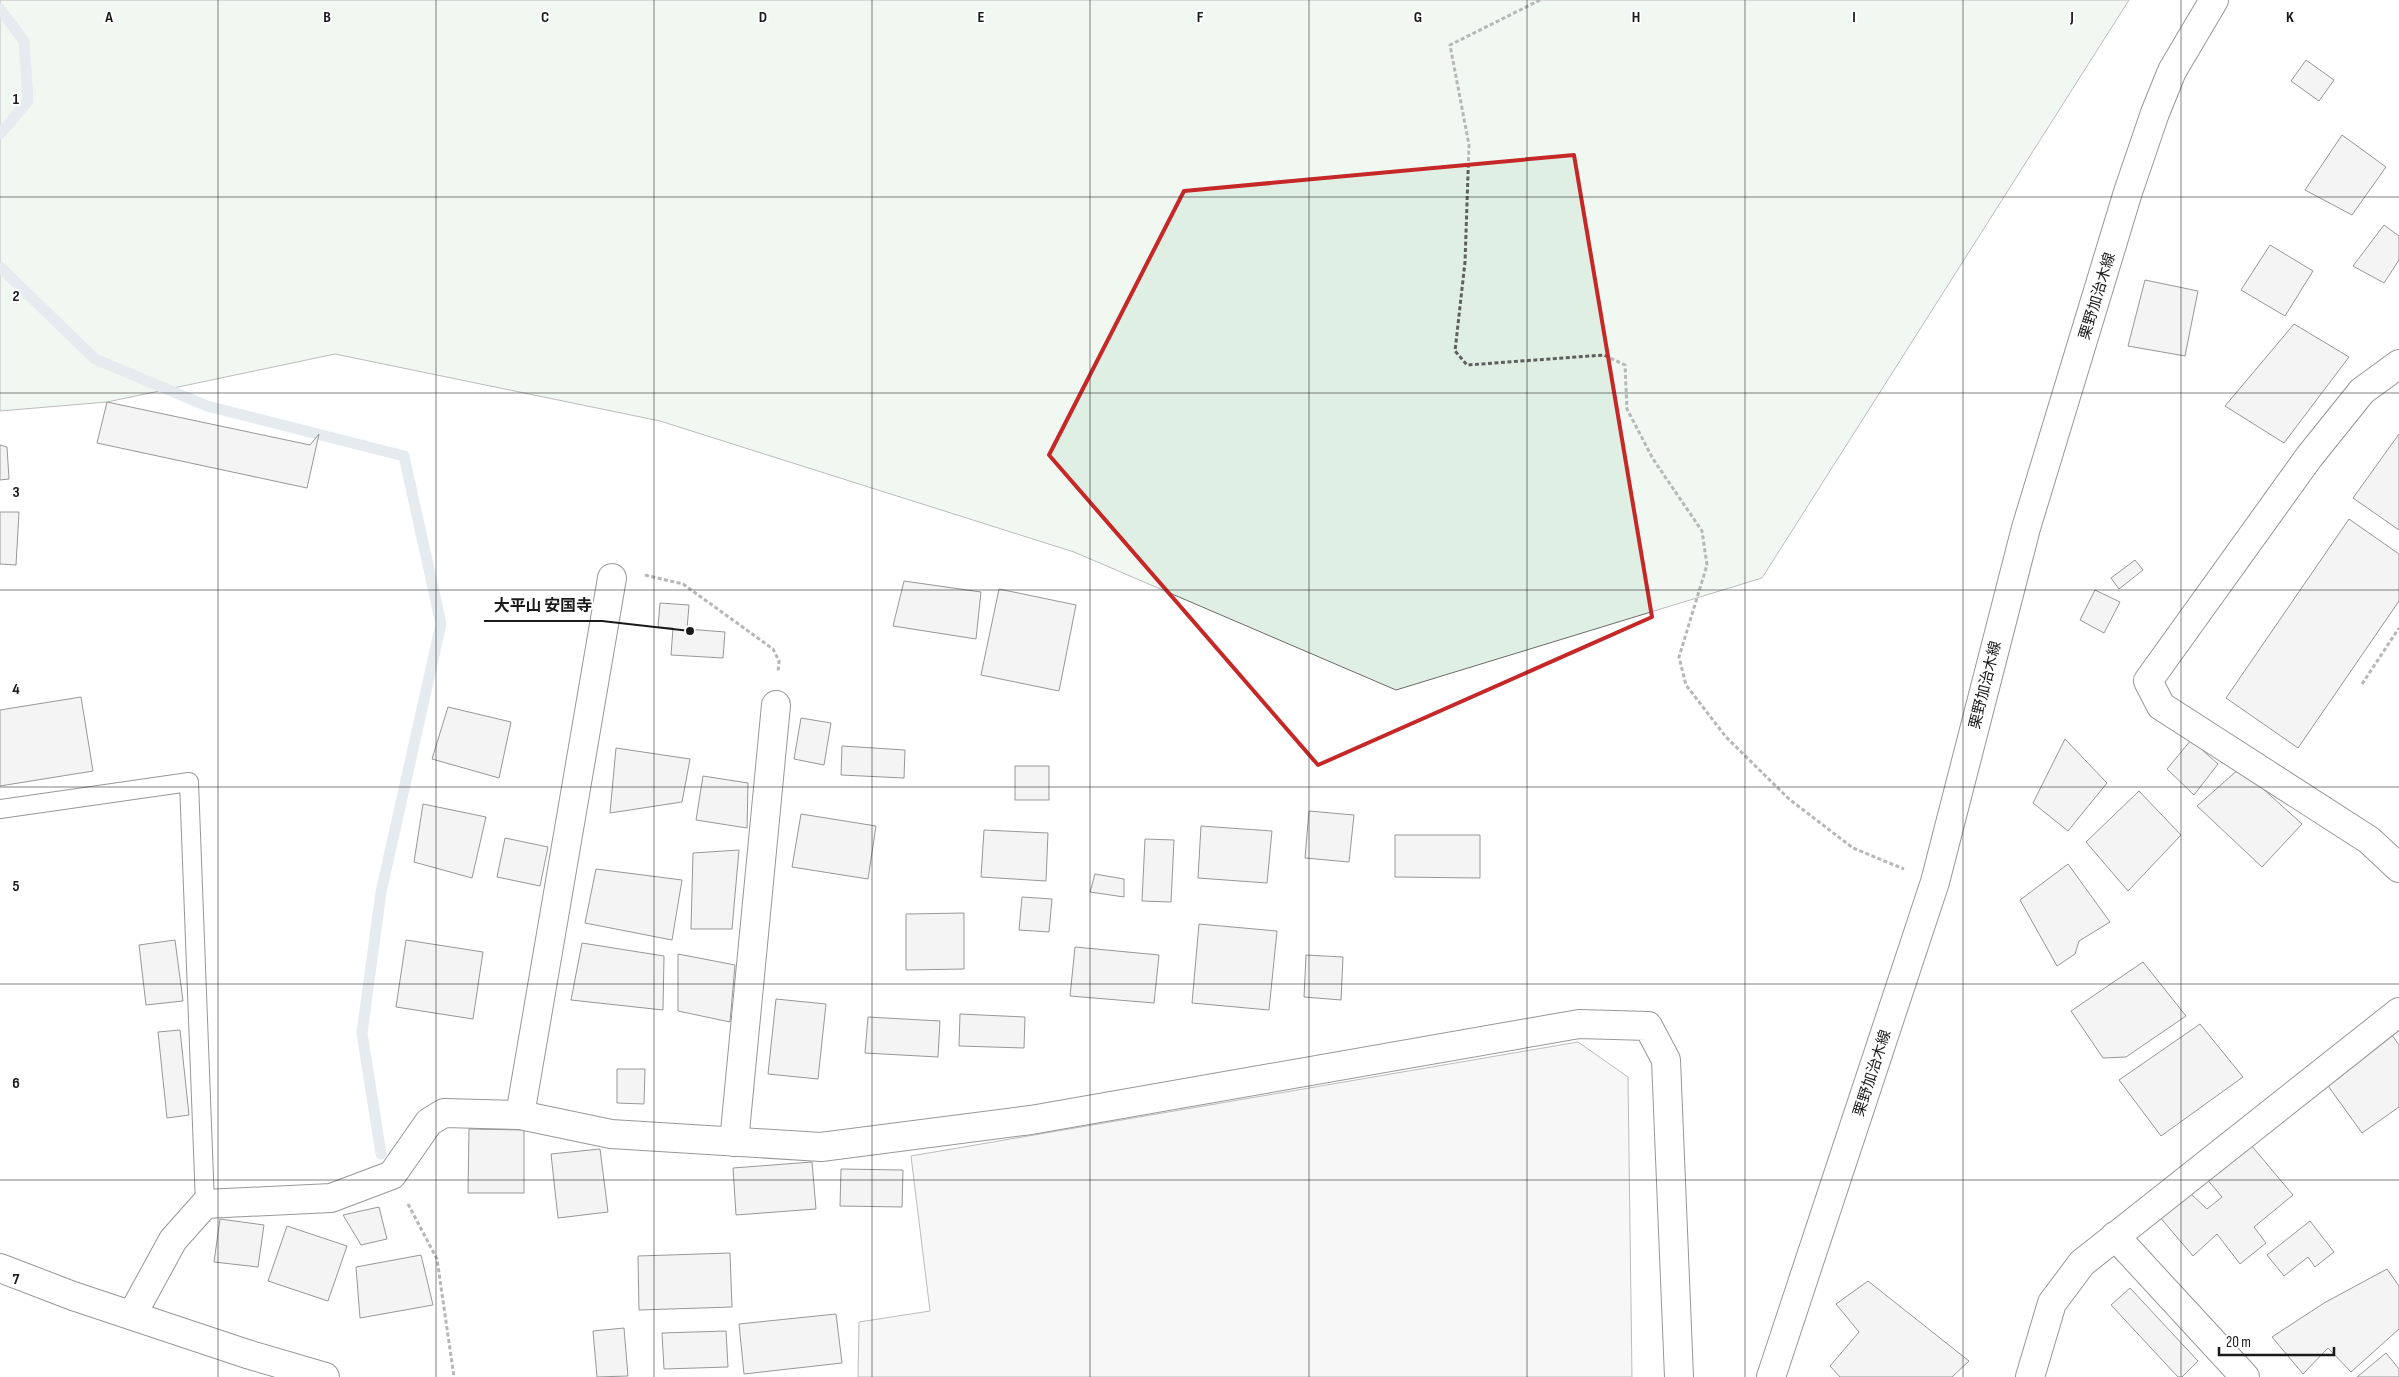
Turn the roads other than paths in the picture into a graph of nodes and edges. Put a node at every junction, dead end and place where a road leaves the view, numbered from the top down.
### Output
1 (2214, 0) edge
2 (2399, 364) edge
3 (612, 578) road end
4 (776, 705) road end
5 (0, 809) edge
6 (2399, 868) edge
7 (2399, 1012) edge
8 (520, 1115) junction
9 (734, 1142) junction
10 (205, 1204) junction
11 (2115, 1236) junction
12 (0, 1268) edge
13 (132, 1315) junction
14 (325, 1377) edge
15 (1679, 1377) edge
16 (1771, 1377) edge
17 (2030, 1377) edge
18 (2245, 1377) edge

1 - 16 street, 栗野加治木線
2 - 6 street
3 - 8 street
4 - 9 street
5 - 10 lane
7 - 11 street
8 - 9 street
8 - 10 street
9 - 15 street
10 - 13 street
11 - 17 street
11 - 18 street
12 - 13 street
13 - 14 street

